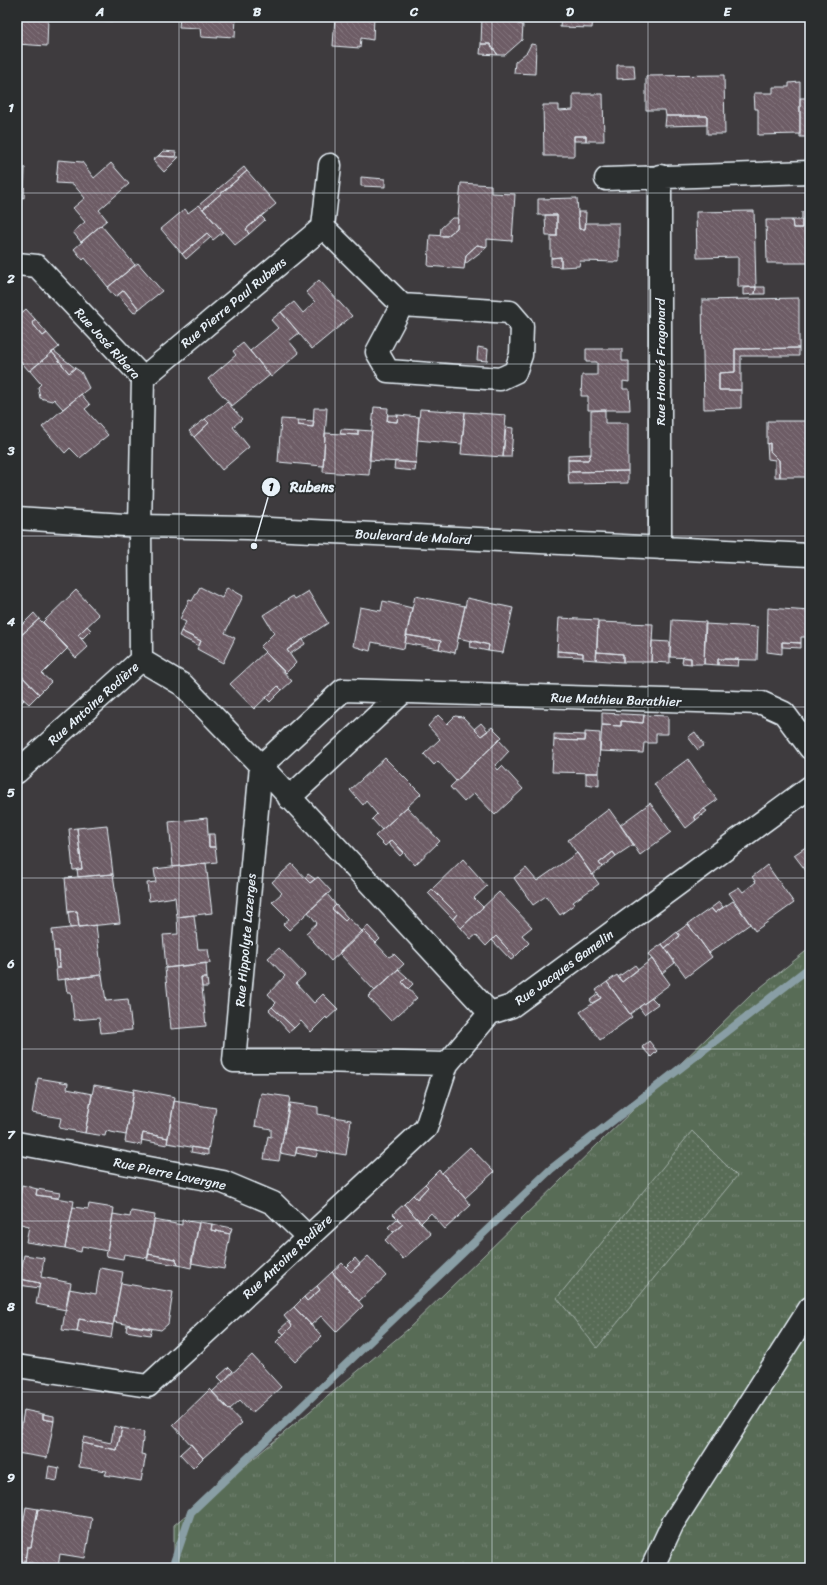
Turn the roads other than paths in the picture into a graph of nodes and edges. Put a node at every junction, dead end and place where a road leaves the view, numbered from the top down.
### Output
1 (330, 165) dead end
2 (810, 172) edge
3 (660, 176) junction
4 (606, 179) dead end
5 (323, 226) junction
6 (17, 264) edge
7 (402, 305) junction
8 (143, 378) junction
9 (17, 518) edge
10 (140, 526) junction
11 (660, 548) junction
12 (810, 555) edge
13 (141, 660) junction
14 (403, 692) junction
15 (810, 748) edge
16 (261, 766) junction
17 (17, 772) edge
18 (810, 787) edge
19 (289, 798) junction
20 (490, 1013) junction
21 (447, 1064) junction
22 (17, 1143) edge
23 (308, 1237) junction
24 (810, 1308) edge
25 (17, 1366) edge
26 (652, 1568) edge

1 - 5 street
2 - 3 street
3 - 4 street
3 - 11 street, Rue Honoré Fragonard
5 - 7 street
5 - 8 street, Rue Pierre Paul Rubens
6 - 8 street, Rue José Ribera
7 - 7 street
8 - 10 street, Rue José Ribera
9 - 10 street, Boulevard de Malard
10 - 11 street, Boulevard de Malard
10 - 13 street, Rue Antoine Rodière
11 - 12 street, Boulevard de Malard
13 - 16 street
13 - 17 street, Rue Antoine Rodière
14 - 15 street, Rue Mathieu Barathier
14 - 16 street, Rue Mathieu Barathier
14 - 19 street
16 - 19 street
16 - 21 street, Rue Hippolyte Lazerges
18 - 20 street, Rue Jacques Gamelin
19 - 20 street
20 - 21 street, Rue Antoine Rodière
21 - 23 street, Rue Antoine Rodière
22 - 23 street, Rue Pierre Lavergne
23 - 25 street, Rue Antoine Rodière
24 - 26 street

